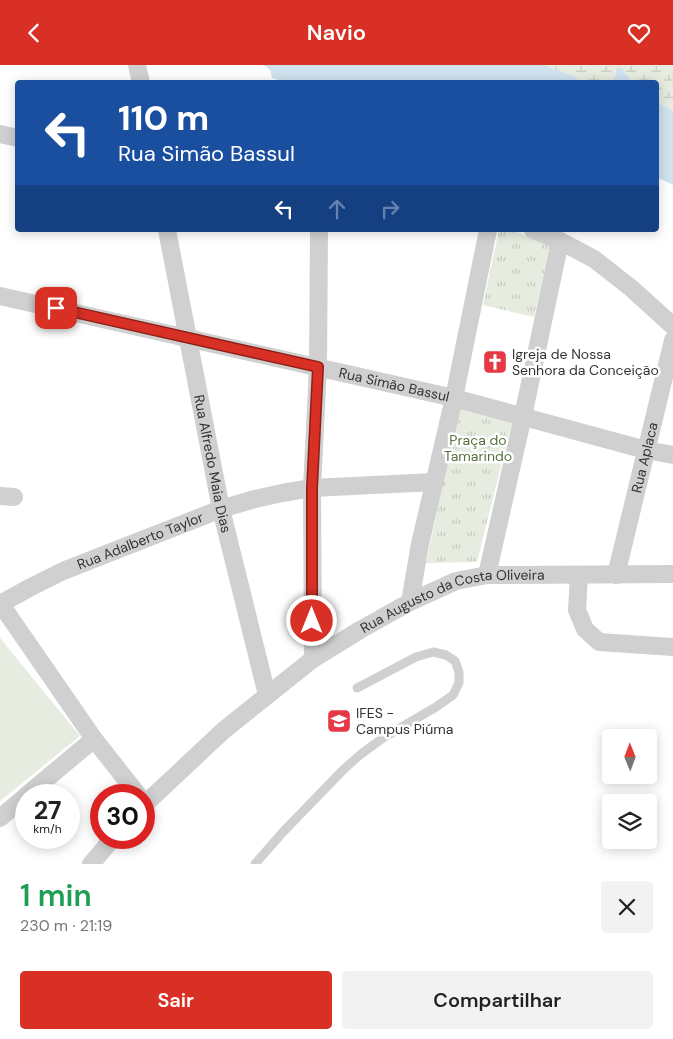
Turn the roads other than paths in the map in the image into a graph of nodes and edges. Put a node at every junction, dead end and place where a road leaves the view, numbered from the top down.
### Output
1 (137, 65) edge
2 (141, 80) edge
3 (0, 134) edge
4 (15, 136) edge
5 (166, 232) edge
6 (319, 232) edge
7 (488, 232) edge
8 (538, 232) edge
9 (560, 241) junction
10 (0, 296) edge
11 (673, 326) edge
12 (187, 337) junction
13 (673, 340) edge
14 (318, 367) junction
15 (454, 398) junction
16 (523, 416) junction
17 (646, 450) junction
18 (673, 455) edge
19 (435, 482) junction
20 (312, 488) junction
21 (221, 509) junction
22 (673, 574) edge
23 (487, 575) junction
24 (579, 575) junction
25 (616, 575) junction
26 (410, 602) junction
27 (0, 604) edge
28 (673, 647) edge
29 (313, 659) junction
30 (357, 688) dead end
31 (267, 695) junction
32 (94, 739) junction
33 (40, 784) edge
34 (128, 784) edge
35 (155, 791) edge
36 (15, 805) edge
37 (0, 818) edge
38 (104, 849) edge
39 (91, 864) edge
40 (255, 864) edge

1 - 2 street
3 - 4 street
5 - 12 street, Rua Alfredo Maia Dias
6 - 14 street
7 - 15 street
8 - 9 street
9 - 11 street
9 - 16 street
10 - 12 street, Rua Simão Bassul
12 - 14 street, Rua Simão Bassul
12 - 21 street, Rua Alfredo Maia Dias
13 - 17 street, Rua Aplaca
14 - 15 street, Rua Simão Bassul
14 - 20 street
15 - 16 street, Rua Simão Bassul
15 - 19 street
16 - 17 street, Rua Simão Bassul
16 - 23 street
17 - 18 street, Rua Simão Bassul
17 - 25 street, Rua Aplaca
19 - 20 street, Rua Adalberto Taylor
19 - 26 street
20 - 21 street, Rua Adalberto Taylor
20 - 29 street
21 - 27 street, Rua Adalberto Taylor
21 - 31 street, Rua Alfredo Maia Dias
22 - 25 street, Rua Augusto da Costa Oliveira
23 - 24 street, Rua Augusto da Costa Oliveira
23 - 26 street, Rua Augusto da Costa Oliveira
24 - 25 street, Rua Augusto da Costa Oliveira
24 - 28 street
26 - 29 street, Rua Augusto da Costa Oliveira
27 - 32 street
29 - 31 street, Rua Augusto da Costa Oliveira
30 - 40 lane
31 - 35 street, Rua Augusto da Costa Oliveira
32 - 33 street
32 - 34 street
36 - 37 street
38 - 39 street

